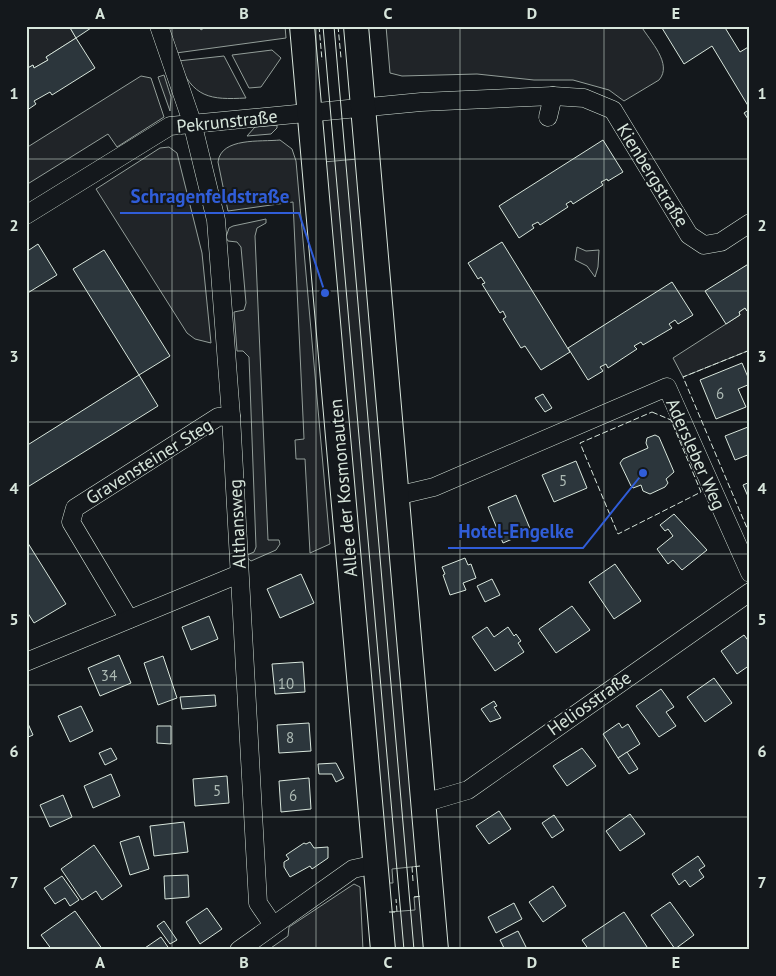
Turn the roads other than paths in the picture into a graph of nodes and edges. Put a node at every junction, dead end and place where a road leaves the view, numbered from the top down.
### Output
1 (159, 26) edge
2 (302, 26) edge
3 (356, 26) edge
4 (553, 96) junction
5 (362, 107) junction
6 (309, 112) junction
7 (548, 117) dead end
8 (192, 122) junction
9 (26, 215) edge
10 (750, 223) edge
11 (231, 416) junction
12 (396, 496) junction
13 (750, 573) edge
14 (239, 574) junction
15 (750, 592) edge
16 (129, 619) junction
17 (26, 662) edge
18 (424, 802) junction
19 (376, 864) junction
20 (273, 924) junction
21 (239, 950) edge
22 (383, 950) edge
23 (436, 950) edge

1 - 8 street
2 - 6 main road, Allee der Kosmonauten
3 - 5 main road
4 - 5 street, Kienbergstraße
4 - 7 street
4 - 10 street, Kienbergstraße
5 - 6 street, Pekrunstraße
5 - 12 main road
6 - 8 street, Pekrunstraße
6 - 19 main road, Allee der Kosmonauten
8 - 9 street, Pekrunstraße
8 - 11 street, Althansweg
11 - 14 street, Althansweg
11 - 16 street, Gravensteiner Steg
12 - 13 street, Adersleber Weg
12 - 18 main road
14 - 16 street
14 - 20 street, Althansweg
15 - 18 street, Heliosstraße
16 - 17 street
18 - 23 main road
19 - 20 street
19 - 22 main road, Allee der Kosmonauten
20 - 21 street

